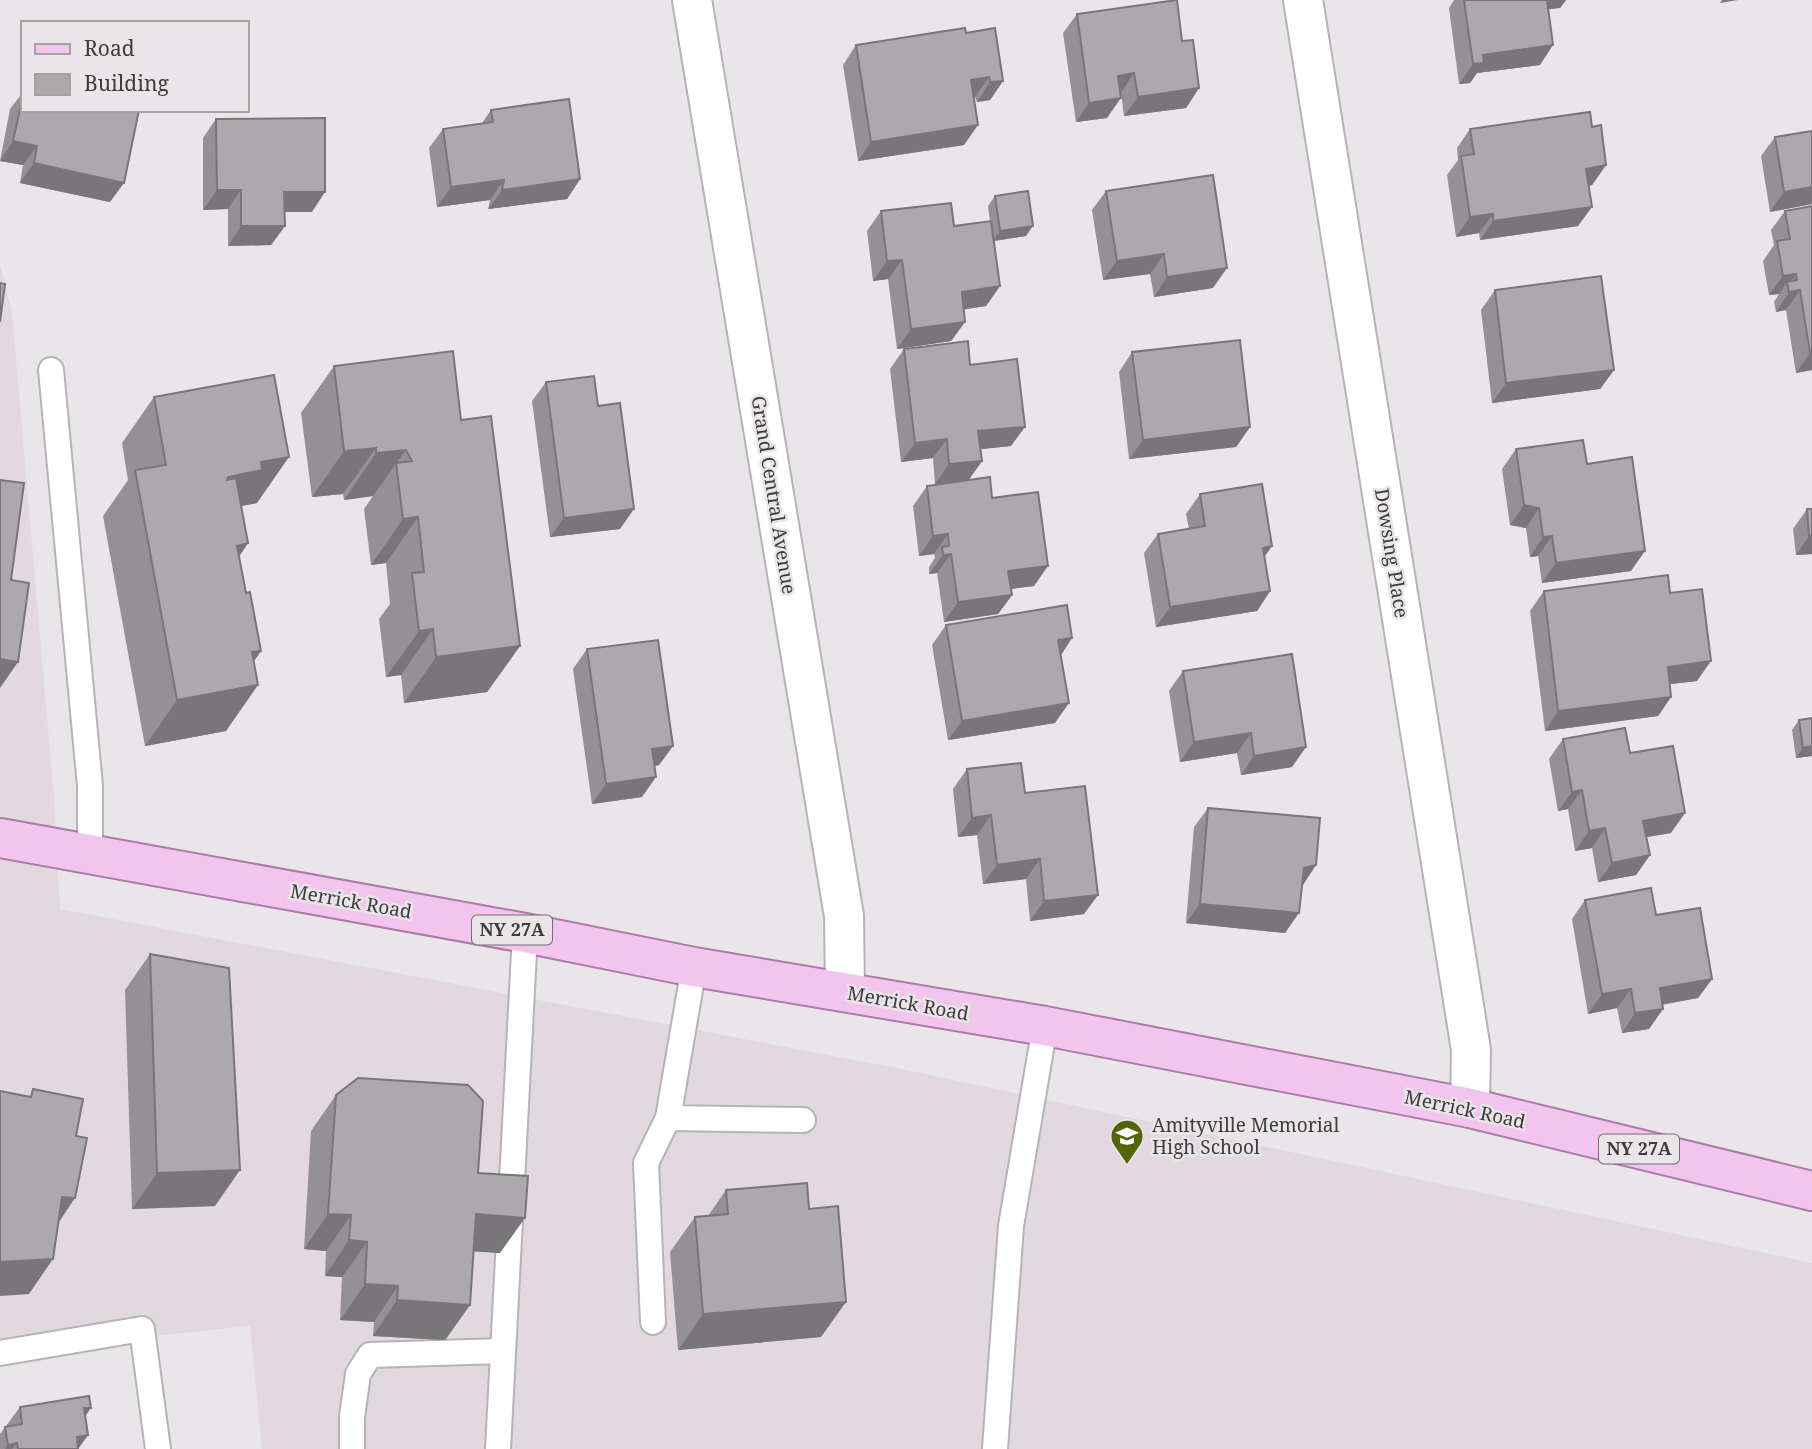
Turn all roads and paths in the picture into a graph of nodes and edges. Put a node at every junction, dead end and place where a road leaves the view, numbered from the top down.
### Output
1 (692, 0) edge
2 (1303, 0) edge
3 (51, 370) dead end
4 (0, 838) edge
5 (90, 855) junction
6 (526, 933) junction
7 (694, 967) junction
8 (845, 992) junction
9 (1045, 1026) junction
10 (1470, 1108) junction
11 (668, 1118) junction
12 (803, 1120) dead end
13 (1812, 1191) edge
14 (653, 1322) dead end
15 (503, 1351) junction
16 (0, 1353) edge
17 (158, 1449) edge
18 (352, 1449) edge
19 (498, 1449) edge
20 (995, 1449) edge

1 - 8 street, Grand Central Avenue
2 - 10 street, Dowsing Place
3 - 5 lane
4 - 5 main road, Merrick Road / NY 27A
5 - 6 main road, Merrick Road / NY 27A
6 - 7 main road, Merrick Road / NY 27A
6 - 15 lane
7 - 8 main road, Merrick Road / NY 27A
7 - 11 lane
8 - 9 main road, Merrick Road / NY 27A
9 - 10 main road, Merrick Road / NY 27A
9 - 20 lane
10 - 13 main road, Merrick Road / NY 27A
11 - 12 lane
11 - 14 lane
15 - 18 lane
15 - 19 lane
16 - 17 lane

